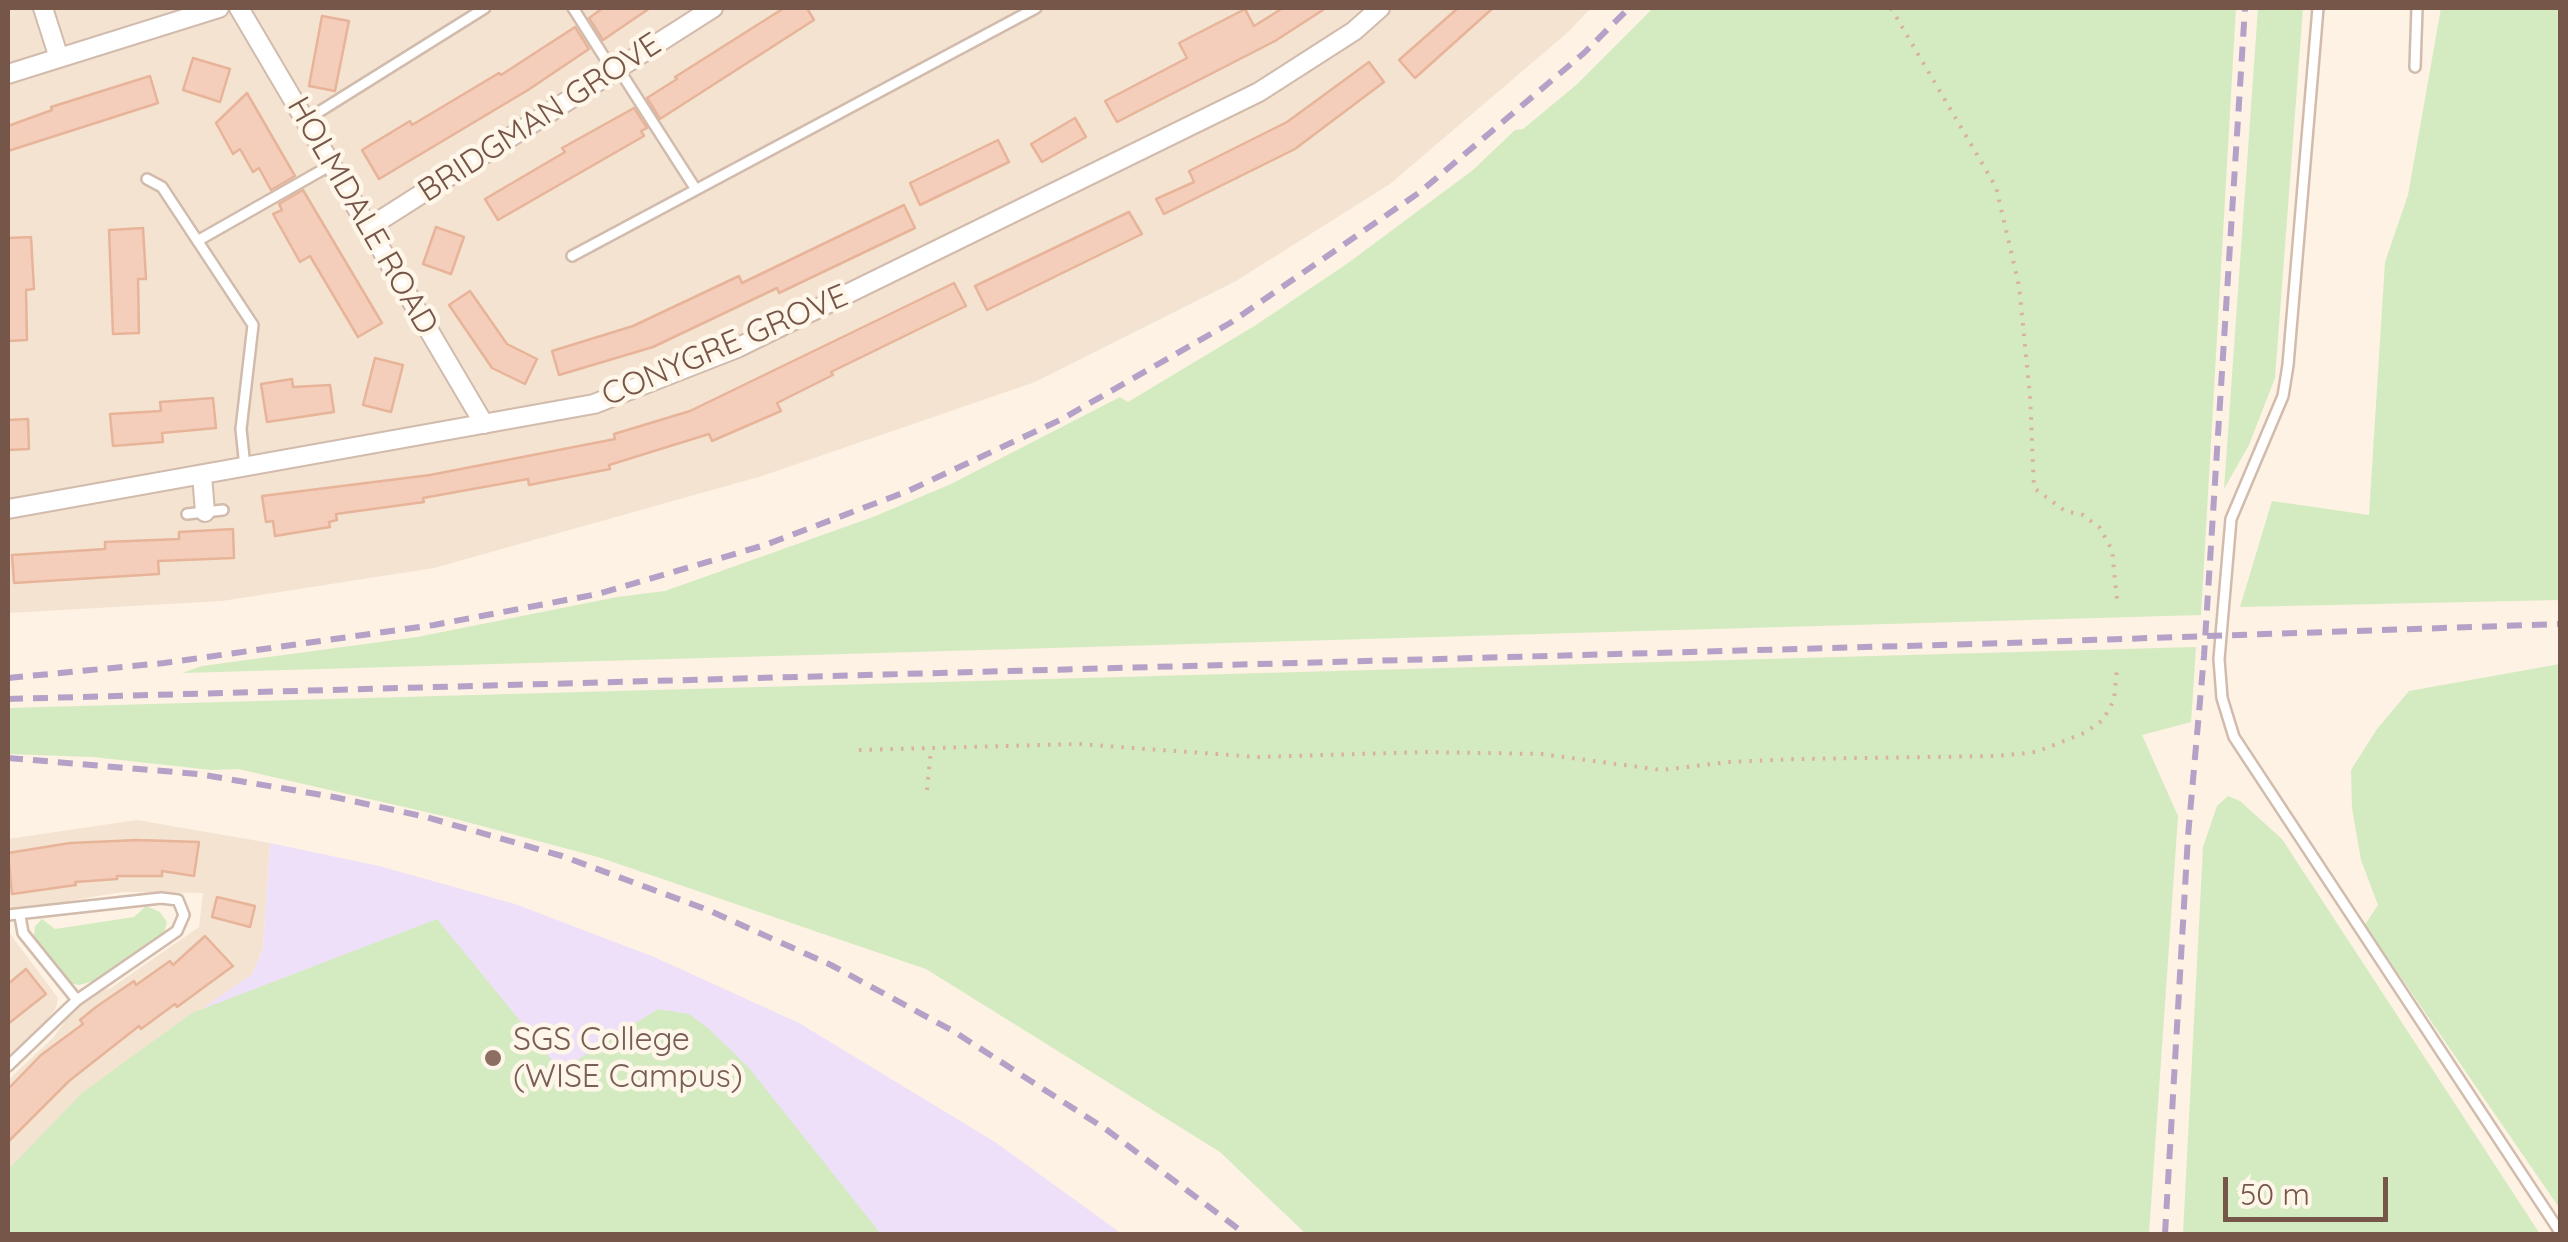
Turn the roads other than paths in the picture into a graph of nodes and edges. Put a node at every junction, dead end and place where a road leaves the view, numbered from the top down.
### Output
1 (44, 8) edge
2 (219, 8) edge
3 (239, 8) edge
4 (485, 8) edge
5 (573, 8) edge
6 (713, 8) edge
7 (1036, 8) edge
8 (1380, 8) edge
9 (2318, 8) edge
10 (2417, 8) edge
11 (470, 12) edge
12 (59, 58) junction
13 (2415, 67) dead end
14 (615, 70) junction
15 (8, 74) edge
16 (305, 120) junction
17 (332, 165) junction
18 (147, 179) dead end
19 (694, 188) junction
20 (368, 228) junction
21 (198, 240) junction
22 (572, 256) dead end
23 (484, 424) junction
24 (245, 467) junction
25 (202, 474) junction
26 (8, 510) edge
27 (205, 512) dead end
28 (8, 916) edge
29 (20, 916) junction
30 (76, 1000) junction
31 (8, 1066) edge
32 (2560, 1232) edge

1 - 12 street
2 - 12 street
3 - 16 street, HOLMDALE ROAD
4 - 11 lane
5 - 14 lane
6 - 14 street, BRIDGMAN GROVE
7 - 19 lane
8 - 23 street, CONYGRE GROVE
9 - 32 lane
10 - 13 lane
11 - 16 lane
12 - 15 street
14 - 19 lane
14 - 20 street, BRIDGMAN GROVE
16 - 17 street, HOLMDALE ROAD
17 - 20 street, HOLMDALE ROAD
17 - 21 lane
18 - 21 lane
19 - 22 lane
20 - 23 street, HOLMDALE ROAD
21 - 24 lane
23 - 24 street, CONYGRE GROVE
24 - 25 street, CONYGRE GROVE
25 - 26 street, CONYGRE GROVE
25 - 27 street
28 - 29 lane
29 - 30 lane
29 - 30 lane
30 - 31 lane

